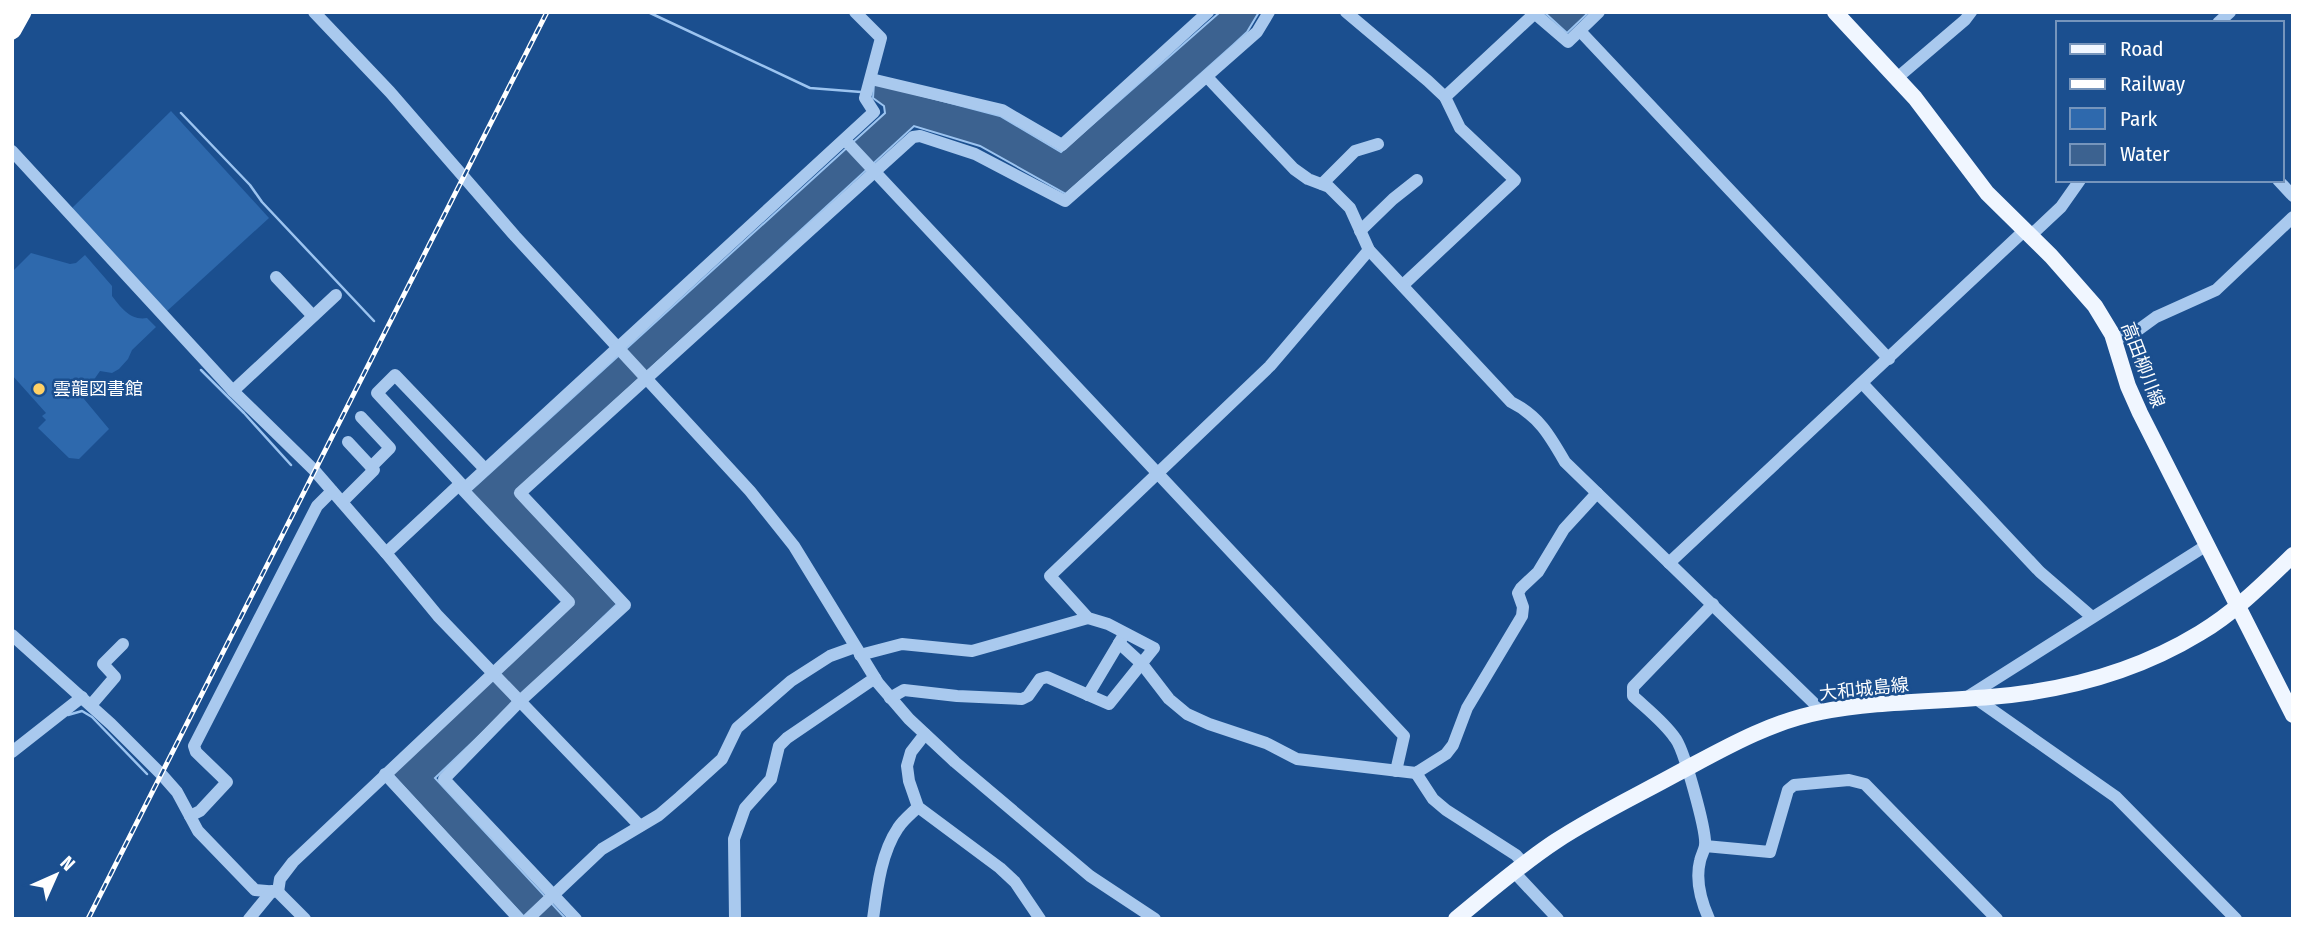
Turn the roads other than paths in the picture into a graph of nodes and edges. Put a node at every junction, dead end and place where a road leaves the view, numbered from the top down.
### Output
1 (22, 12) edge
2 (314, 12) edge
3 (855, 12) edge
4 (1208, 12) edge
5 (1269, 12) edge
6 (1346, 12) edge
7 (1599, 12) edge
8 (1835, 12) edge
9 (1971, 12) edge
10 (1534, 13) edge
11 (12, 30) edge
12 (1580, 30) junction
13 (1207, 77) junction
14 (1896, 78) junction
15 (871, 79) junction
16 (1445, 97) junction
17 (845, 140) junction
18 (1378, 144) dead end
19 (12, 151) edge
20 (873, 172) junction
21 (1418, 180) dead end
22 (2079, 182) edge
23 (2280, 182) edge
24 (1322, 184) junction
25 (2293, 196) edge
26 (2293, 217) edge
27 (1360, 231) junction
28 (2028, 233) junction
29 (1370, 250) junction
30 (276, 277) dead end
31 (1403, 285) junction
32 (336, 295) dead end
33 (313, 316) junction
34 (2114, 339) junction
35 (618, 348) junction
36 (1889, 359) junction
37 (646, 379) junction
38 (1862, 383) junction
39 (233, 391) junction
40 (361, 417) dead end
41 (348, 442) dead end
42 (371, 467) junction
43 (485, 469) junction
44 (1157, 474) junction
45 (463, 486) junction
46 (332, 491) junction
47 (1597, 493) junction
48 (342, 502) junction
49 (2207, 545) junction
50 (386, 553) junction
51 (2293, 555) edge
52 (1670, 563) junction
53 (1713, 604) junction
54 (2238, 606) junction
55 (2092, 617) junction
56 (1088, 618) junction
57 (12, 635) edge
58 (1122, 638) junction
59 (123, 644) dead end
60 (858, 651) junction
61 (1142, 664) junction
62 (492, 674) junction
63 (875, 678) junction
64 (1088, 695) junction
65 (890, 698) junction
66 (1969, 699) junction
67 (86, 701) junction
68 (519, 702) junction
69 (1822, 712) junction
70 (2293, 715) edge
71 (925, 734) junction
72 (12, 752) edge
73 (1687, 768) junction
74 (1396, 771) junction
75 (1416, 773) junction
76 (386, 774) junction
77 (918, 807) junction
78 (190, 816) junction
79 (640, 826) junction
80 (1705, 846) junction
81 (1519, 868) junction
82 (275, 891) junction
83 (553, 894) junction
84 (249, 919) edge
85 (305, 919) edge
86 (519, 919) edge
87 (528, 919) edge
88 (576, 919) edge
89 (735, 919) edge
90 (873, 919) edge
91 (1040, 919) edge
92 (1155, 919) edge
93 (1456, 919) edge
94 (1558, 919) edge
95 (1709, 919) edge
96 (1997, 919) edge
97 (2236, 919) edge

1 - 11 highway
2 - 35 street
3 - 15 street
4 - 15 street
5 - 13 street
6 - 16 street
7 - 12 street
8 - 14 main road, 高田柳川線
9 - 14 street
10 - 12 street
10 - 16 street
12 - 36 street
13 - 20 street
13 - 24 street
14 - 28 main road, 高田柳川線
15 - 17 street
16 - 31 street
17 - 20 street
17 - 35 street
18 - 24 street
19 - 39 street
20 - 37 street
20 - 44 street
21 - 27 street
22 - 28 street
23 - 25 street
24 - 27 street
26 - 34 street
27 - 29 street
28 - 34 main road, 高田柳川線
28 - 36 street
29 - 31 street
29 - 44 street
30 - 33 street
31 - 47 street
32 - 33 street
33 - 39 street
34 - 49 main road, 高田柳川線
35 - 37 street
35 - 43 street
36 - 38 street
37 - 60 street
37 - 68 street
38 - 52 street
38 - 55 street
39 - 46 street
40 - 42 street
41 - 42 street
42 - 48 street
43 - 45 street
43 - 45 street
44 - 56 street
44 - 74 street
45 - 50 street
45 - 62 street
46 - 48 street
46 - 78 street
47 - 52 street
47 - 75 street
48 - 50 street
49 - 54 main road, 高田柳川線
49 - 55 street
50 - 62 street
51 - 54 main road, 大和城島線
52 - 53 street
53 - 69 street
53 - 73 street
54 - 66 main road, 大和城島線
54 - 70 main road, 高田柳川線
55 - 66 street
56 - 58 street
56 - 60 street
57 - 67 street
58 - 61 street
58 - 61 street
58 - 64 street
59 - 67 street
60 - 63 street
60 - 79 street
61 - 64 street
61 - 74 street
62 - 68 street
62 - 76 street
63 - 65 street
63 - 89 street
64 - 65 street
65 - 71 street
66 - 69 main road, 大和城島線
66 - 97 street
67 - 72 street
67 - 78 street
68 - 79 street
68 - 83 street
69 - 73 main road, 大和城島線
71 - 77 street
71 - 92 street
73 - 80 street
73 - 81 main road, 大和城島線
74 - 75 street
75 - 81 street
76 - 82 street
76 - 86 street
77 - 90 street
77 - 91 street
78 - 82 street
79 - 83 street
80 - 95 street
80 - 96 street
81 - 93 main road, 大和城島線
81 - 94 street
82 - 84 street
82 - 85 street
83 - 87 street
83 - 88 street

